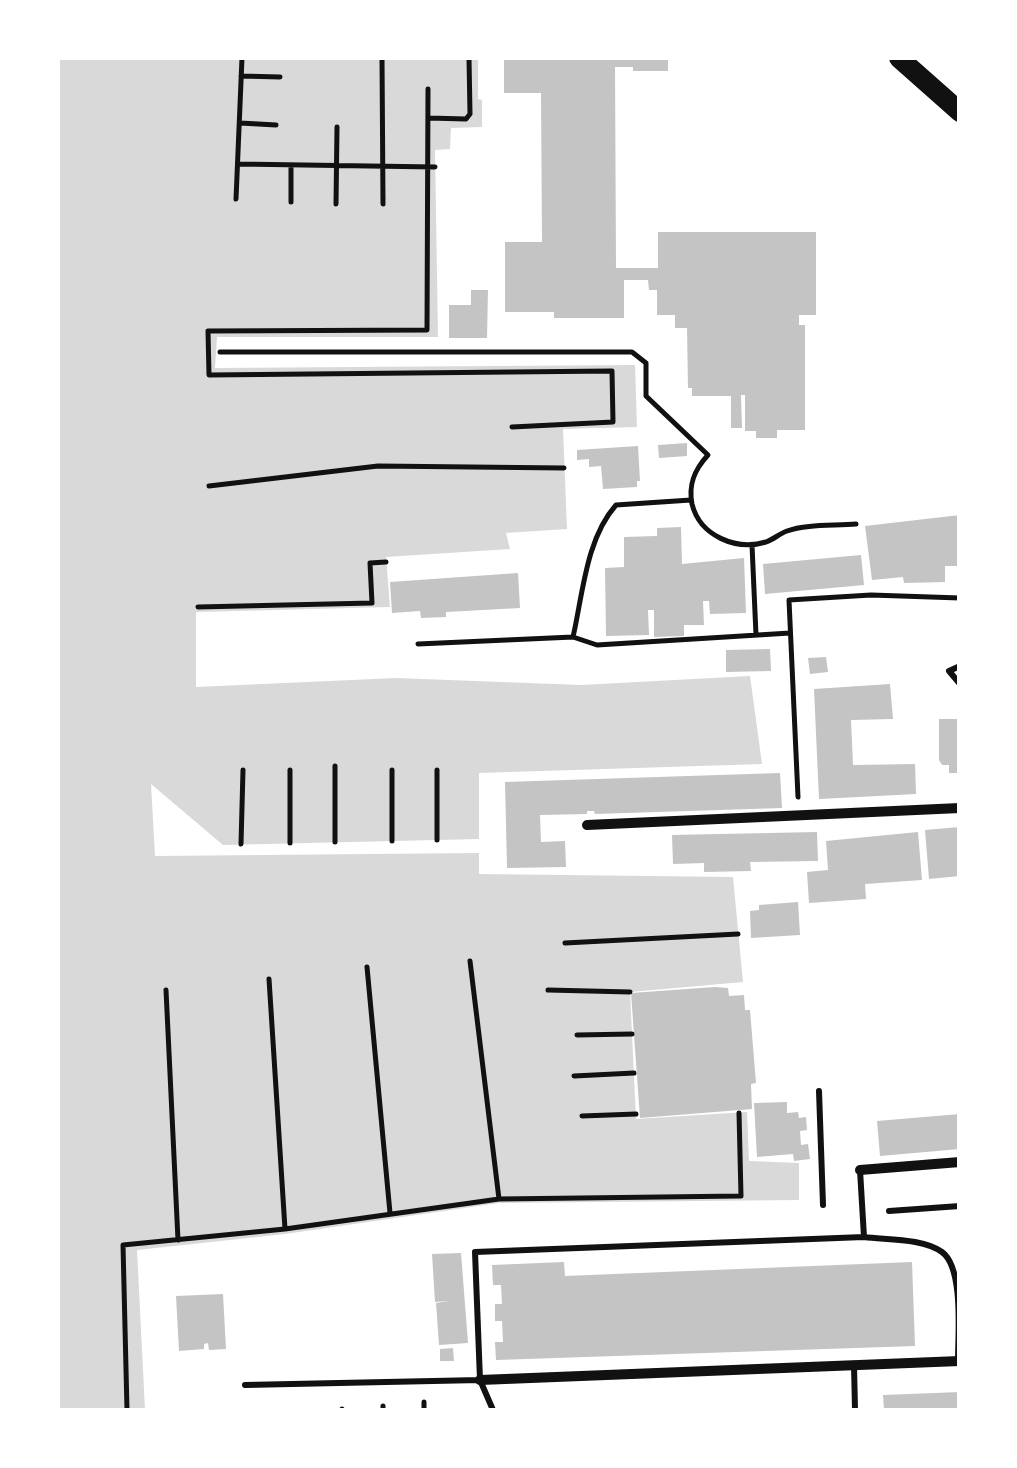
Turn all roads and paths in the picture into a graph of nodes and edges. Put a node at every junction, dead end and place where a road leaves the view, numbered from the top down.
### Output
1 (242, 58) edge
2 (382, 58) edge
3 (469, 58) edge
4 (899, 58) edge
5 (242, 76) junction
6 (280, 76) dead end
7 (428, 89) dead end
8 (960, 112) edge
9 (428, 118) junction
10 (240, 123) junction
11 (276, 125) dead end
12 (337, 127) dead end
13 (238, 164) junction
14 (292, 166) junction
15 (337, 166) junction
16 (383, 167) junction
17 (432, 167) junction
18 (236, 199) dead end
19 (291, 202) dead end
20 (336, 204) dead end
21 (384, 204) dead end
22 (220, 352) dead end
23 (512, 427) dead end
24 (564, 468) dead end
25 (209, 486) dead end
26 (691, 500) junction
27 (856, 524) dead end
28 (752, 545) junction
29 (386, 562) dead end
30 (960, 598) edge
31 (198, 607) dead end
32 (790, 633) junction
33 (756, 635) junction
34 (572, 637) junction
35 (418, 644) dead end
36 (960, 666) edge
37 (960, 684) edge
38 (335, 766) dead end
39 (243, 770) dead end
40 (290, 770) dead end
41 (392, 770) dead end
42 (437, 770) dead end
43 (960, 808) edge
44 (798, 815) junction
45 (587, 825) dead end
46 (437, 840) dead end
47 (392, 841) dead end
48 (334, 842) dead end
49 (290, 843) dead end
50 (242, 844) dead end
51 (738, 934) dead end
52 (565, 943) dead end
53 (470, 961) dead end
54 (367, 968) dead end
55 (269, 979) dead end
56 (166, 990) dead end
57 (548, 990) dead end
58 (630, 992) dead end
59 (632, 1034) dead end
60 (577, 1035) dead end
61 (634, 1073) dead end
62 (574, 1076) dead end
63 (819, 1091) dead end
64 (739, 1113) dead end
65 (636, 1114) dead end
66 (582, 1116) dead end
67 (960, 1162) edge
68 (860, 1170) joint
69 (498, 1199) junction
70 (823, 1205) dead end
71 (960, 1206) edge
72 (889, 1211) dead end
73 (390, 1214) junction
74 (285, 1229) junction
75 (864, 1236) junction
76 (178, 1240) junction
77 (960, 1262) edge
78 (956, 1270) junction
79 (959, 1361) edge
80 (854, 1365) junction
81 (480, 1380) junction
82 (245, 1385) dead end
83 (128, 1410) edge
84 (493, 1410) edge
85 (856, 1410) edge

1 - 5 path
2 - 16 path
3 - 9 path
4 - 8 main road
5 - 6 path
5 - 10 path
7 - 9 path
9 - 17 path
10 - 11 path
10 - 13 path
12 - 15 path
13 - 14 path
13 - 18 path
14 - 15 path
14 - 19 path
15 - 16 path
15 - 20 path
16 - 17 path
16 - 21 path
17 - 23 path
22 - 26 path
24 - 25 path
26 - 28 path
26 - 34 path
27 - 28 path
28 - 33 path
29 - 31 path
30 - 32 path
32 - 33 path
32 - 44 path
33 - 34 path
34 - 35 path
36 - 37 lane
38 - 48 path
39 - 50 path
40 - 49 path
41 - 47 path
42 - 46 path
43 - 44 street
44 - 45 street
51 - 52 path
53 - 69 path
54 - 73 path
55 - 74 path
56 - 76 path
57 - 58 path
59 - 60 path
61 - 62 path
63 - 70 lane
64 - 69 path
65 - 66 path
67 - 68 street
68 - 75 lane
69 - 73 path
71 - 72 lane
73 - 74 path
74 - 76 path
75 - 78 lane
75 - 81 lane
76 - 83 path
77 - 78 lane
78 - 79 lane
79 - 80 street
80 - 81 street
80 - 85 lane
81 - 82 lane
81 - 84 lane

